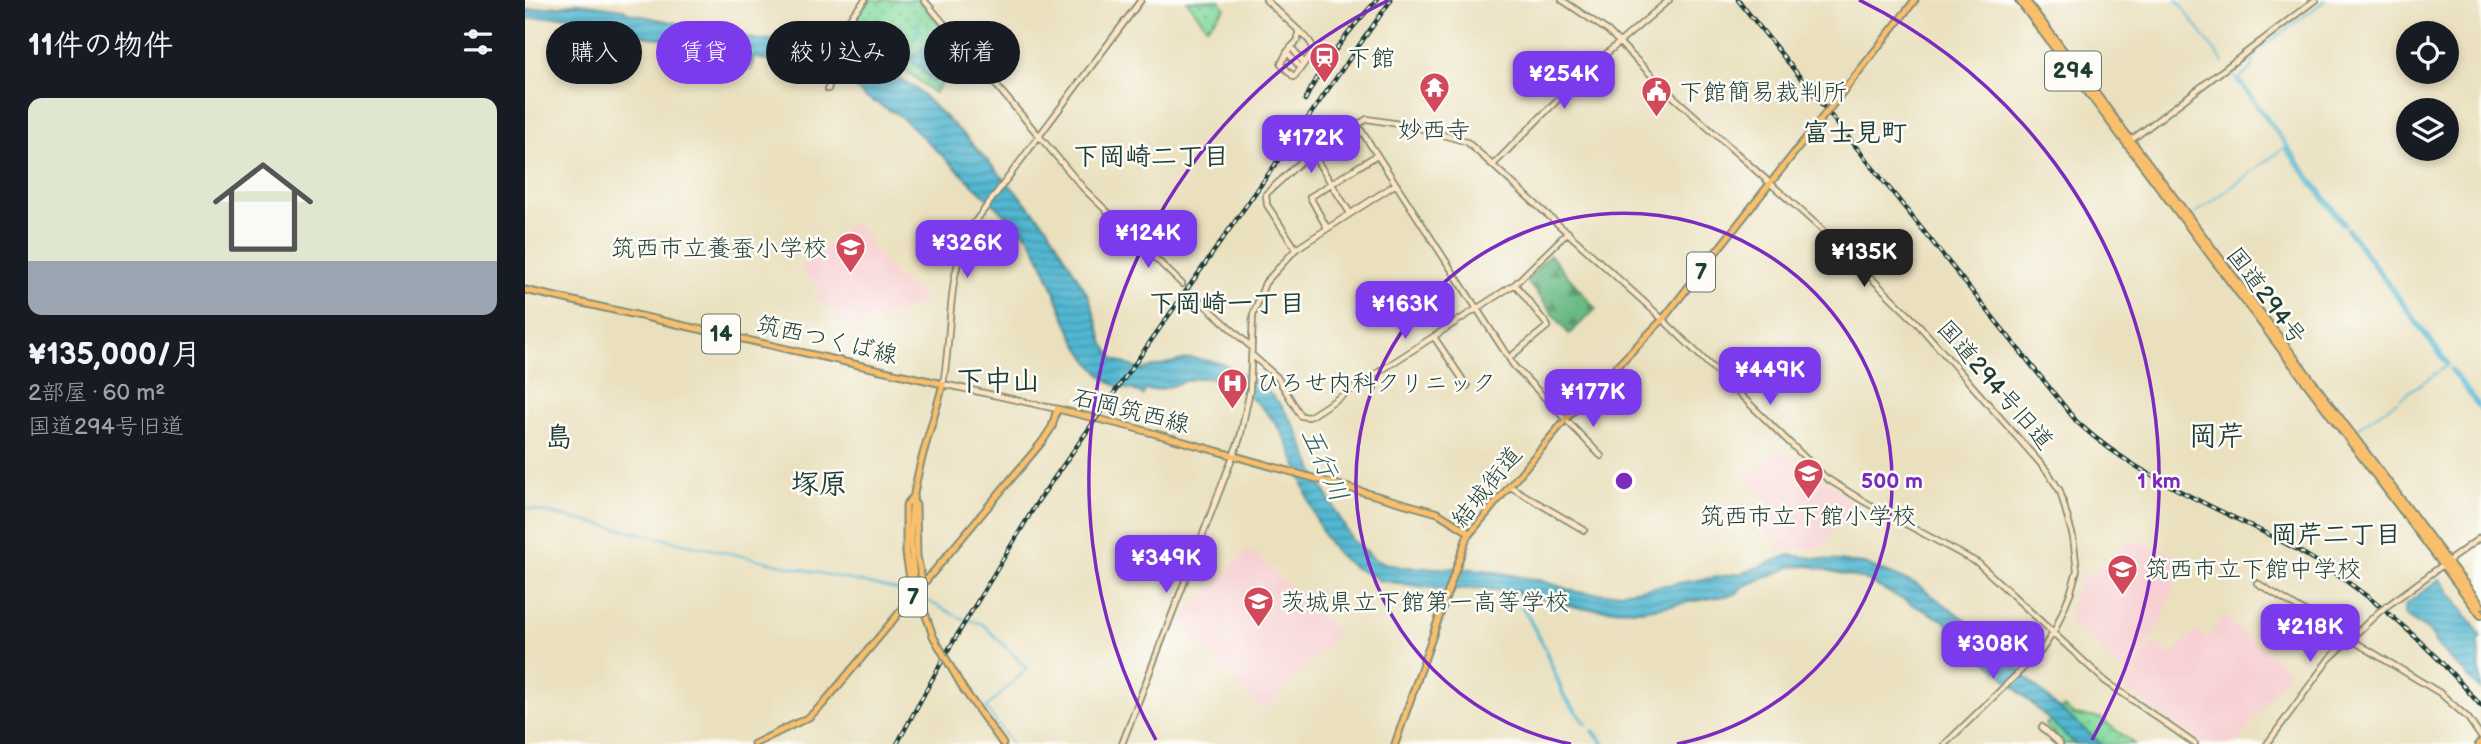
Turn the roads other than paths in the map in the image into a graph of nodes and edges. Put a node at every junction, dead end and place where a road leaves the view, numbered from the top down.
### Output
1 (865, 0) edge
2 (924, 0) edge
3 (1141, 0) edge
4 (1266, 0) edge
5 (1562, 0) edge
6 (1669, 0) edge
7 (1915, 0) edge
8 (2019, 0) edge
9 (2025, 0) edge
10 (2315, 0) edge
11 (1298, 30) junction
12 (1298, 40) junction
13 (1308, 40) junction
14 (1619, 42) junction
15 (1289, 50) junction
16 (1302, 65) junction
17 (828, 88) dead end
18 (1357, 124) junction
19 (1039, 136) junction
20 (2129, 142) junction
21 (1312, 153) junction
22 (1377, 155) junction
23 (1494, 164) junction
24 (1770, 183) junction
25 (1332, 184) junction
26 (1396, 184) junction
27 (1350, 213) junction
28 (1327, 228) junction
29 (1567, 232) junction
30 (1296, 249) junction
31 (1182, 284) tunnel mouth
32 (1515, 284) junction
33 (525, 290) edge
34 (1195, 296) tunnel mouth
35 (1477, 309) junction
36 (1663, 319) junction
37 (1434, 337) junction
38 (1251, 347) junction
39 (1253, 356) junction
40 (1509, 358) junction
41 (943, 384) junction
42 (1467, 386) dead end
43 (1057, 409) junction
44 (1566, 419) junction
45 (1233, 456) junction
46 (1601, 456) dead end
47 (1509, 486) junction
48 (911, 499) junction
49 (1584, 530) dead end
50 (1470, 533) junction
51 (2481, 537) edge
52 (2446, 563) junction
53 (2257, 583) dead end
54 (923, 585) junction
55 (913, 597) junction
56 (2481, 606) edge
57 (2481, 615) edge
58 (2053, 635) junction
59 (2349, 639) junction
60 (2042, 727) dead end
61 (2481, 737) edge
62 (754, 744) edge
63 (1003, 744) edge
64 (1122, 744) edge
65 (1395, 744) edge
66 (1945, 744) edge
67 (2060, 744) edge
68 (2195, 744) edge
69 (2267, 744) edge

1 - 17 street
2 - 19 street
3 - 19 street
4 - 11 street
5 - 14 street, 国道294号旧道
6 - 14 street
7 - 24 main road, 結城街道 / 7, bridge
8 - 20 highway, 国道294号 / 294
9 - 20 highway, 国道294号 / 294
10 - 20 street
11 - 12 street
11 - 13 street
12 - 13 street
12 - 15 street
13 - 16 street
14 - 23 street
14 - 24 street, 国道294号旧道
15 - 16 street
15 - 16 street
18 - 21 street
18 - 22 street
18 - 23 street
19 - 31 street
19 - 41 street
20 - 52 highway, 国道294号 / 294
21 - 25 street
21 - 30 street
22 - 25 street
22 - 26 street
23 - 29 street
24 - 36 main road, 結城街道 / 7
24 - 58 street, 国道294号旧道
25 - 27 street
25 - 28 street
26 - 27 street
26 - 35 street
27 - 28 street
28 - 30 street
29 - 32 street
29 - 36 street
30 - 38 street
32 - 35 street
32 - 40 street
33 - 41 main road, 筑西つくば線 / 14
34 - 38 street
35 - 37 street
35 - 40 street
36 - 44 main road, 結城街道 / 7
36 - 58 street
37 - 39 street
37 - 42 street
38 - 39 street
39 - 45 street
40 - 44 street
41 - 43 street
41 - 48 main road
43 - 45 main road, 石岡筑西線
43 - 54 main road, 石岡筑西線 / 7
44 - 46 street
44 - 47 main road, 結城街道 / 7
45 - 50 main road, 石岡筑西線
45 - 64 street
47 - 49 street
47 - 50 main road, 結城街道 / 7
48 - 54 main road
48 - 55 main road
48 - 63 main road, bridge
50 - 65 main road, 結城街道 / 7
51 - 52 street
52 - 56 highway, 国道294号 / 294
52 - 57 highway, 国道294号 / 294
52 - 59 street, bridge
53 - 59 street
54 - 55 main road, 石岡筑西線 / 7
55 - 62 main road, 石岡筑西線 / 7
58 - 66 street, 国道294号旧道
58 - 68 street
59 - 61 street
59 - 69 street
60 - 67 street

